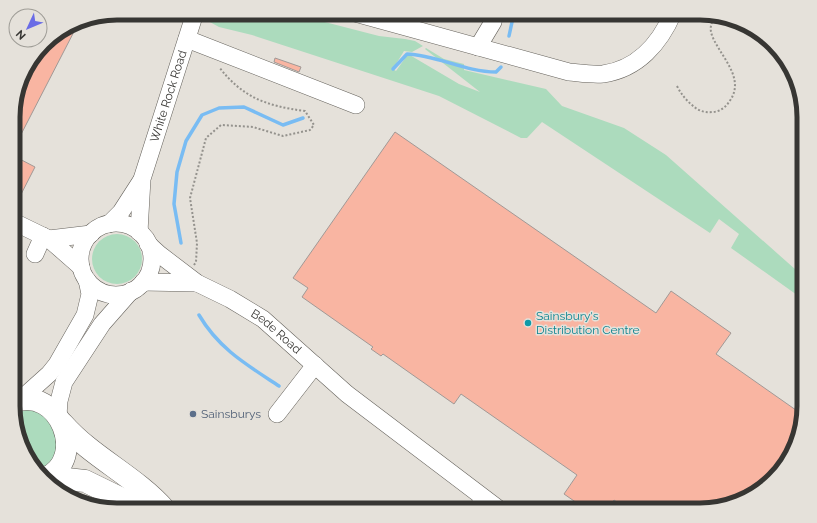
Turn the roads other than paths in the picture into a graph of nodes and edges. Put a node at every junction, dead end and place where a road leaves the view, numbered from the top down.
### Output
1 (195, 20) edge
2 (380, 20) edge
3 (494, 20) edge
4 (669, 20) edge
5 (195, 42) junction
6 (478, 47) junction
7 (356, 105) dead end
8 (142, 179) junction
9 (109, 224) junction
10 (20, 225) edge
11 (91, 234) junction
12 (46, 238) junction
13 (144, 238) junction
14 (35, 254) dead end
15 (84, 274) junction
16 (191, 279) junction
17 (137, 287) junction
18 (315, 365) junction
19 (20, 398) edge
20 (20, 401) edge
21 (277, 414) dead end
22 (61, 420) junction
23 (49, 476) edge
24 (51, 477) edge
25 (130, 503) edge
26 (158, 503) edge
27 (479, 503) edge

1 - 5 street, White Rock Road
2 - 6 street
3 - 6 street
4 - 6 street
5 - 7 street
5 - 8 street, White Rock Road
8 - 9 street, White Rock Road
8 - 13 street, White Rock Road
9 - 11 street
9 - 13 street
10 - 12 street
11 - 12 street
11 - 15 street
12 - 14 street
12 - 15 street
13 - 16 street, Bede Road
13 - 17 street
15 - 17 street
15 - 19 street
16 - 17 street, Bede Road
16 - 18 street, Bede Road
17 - 22 street
18 - 21 street
18 - 27 street, Bede Road
20 - 22 main road
22 - 23 main road
22 - 26 highway
24 - 25 highway

